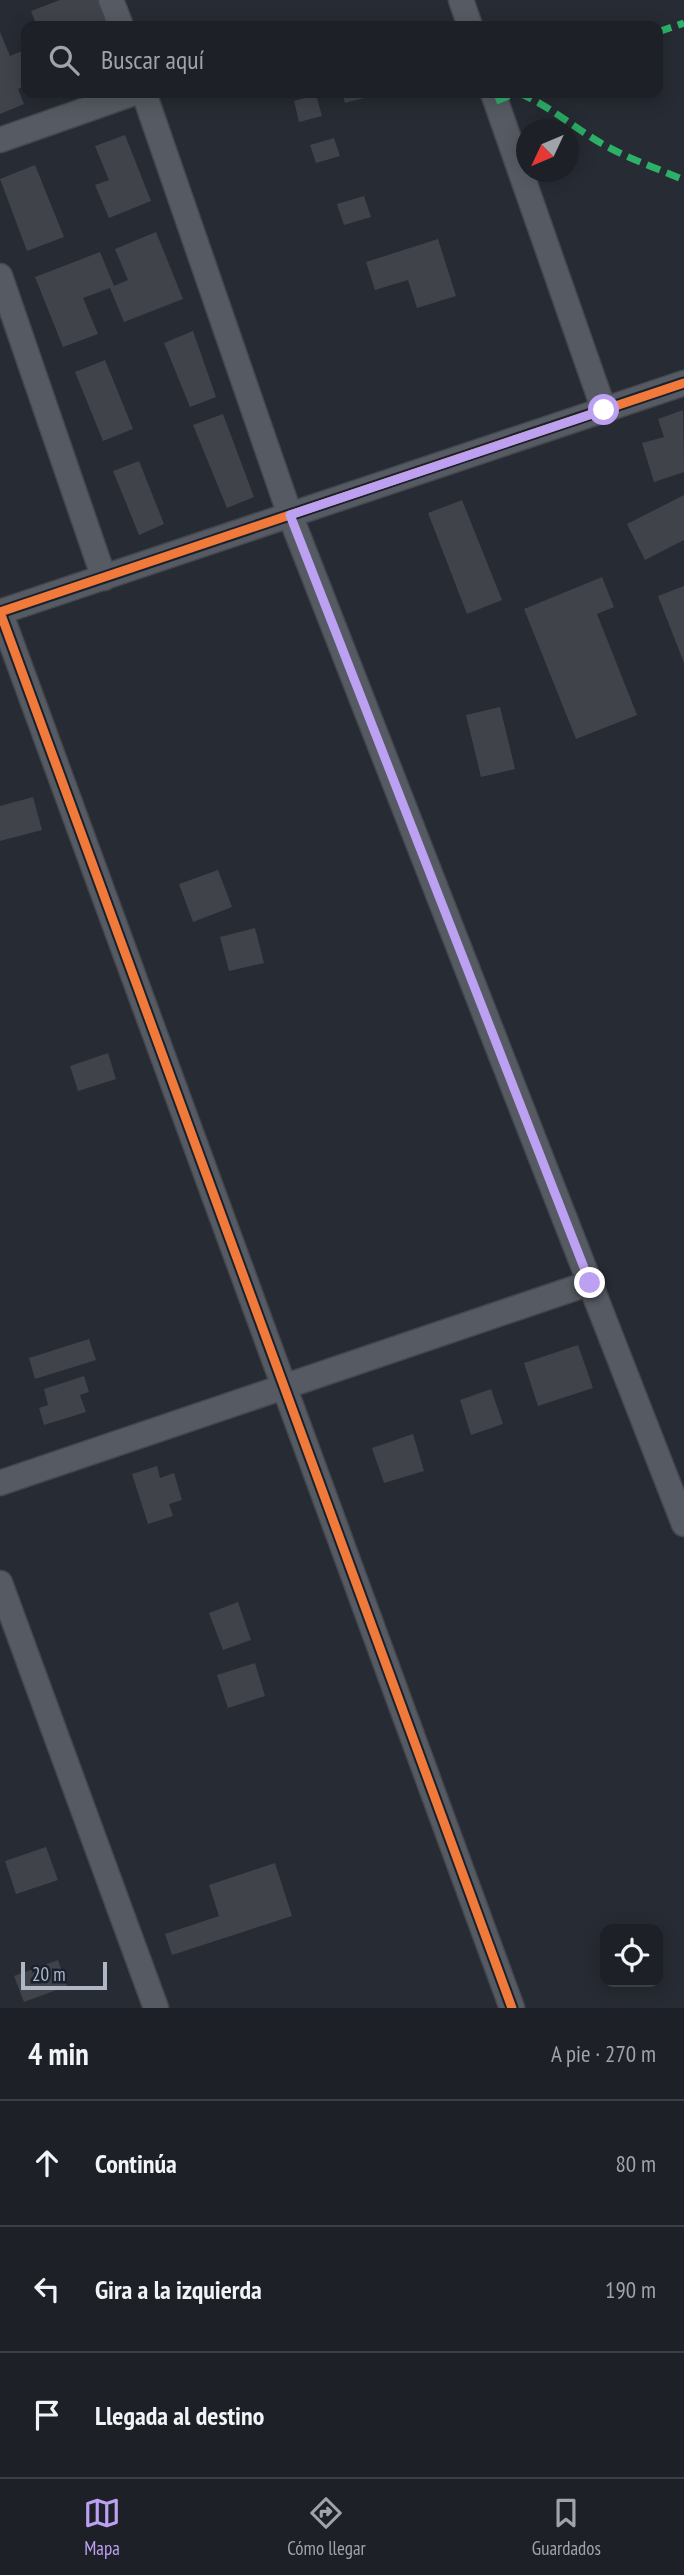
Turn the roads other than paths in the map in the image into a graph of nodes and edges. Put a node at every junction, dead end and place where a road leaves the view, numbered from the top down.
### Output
1 (111, 0) edge
2 (461, 0) edge
3 (119, 21) edge
4 (468, 21) edge
5 (120, 98) edge
6 (146, 98) edge
7 (495, 98) edge
8 (0, 140) edge
9 (0, 276) edge
10 (684, 383) edge
11 (604, 410) junction
12 (290, 515) junction
13 (104, 578) junction
14 (590, 1283) junction
15 (284, 1387) junction
16 (0, 1483) edge
17 (684, 1524) edge
18 (0, 1583) edge
19 (156, 2008) edge
20 (512, 2008) edge

1 - 3 street
2 - 4 street
5 - 8 street
6 - 12 street
7 - 11 street
9 - 13 street
10 - 11 street
11 - 12 street
12 - 13 street
12 - 14 street
13 - 15 street
14 - 15 street
14 - 17 street
15 - 16 street
15 - 20 street
18 - 19 street

